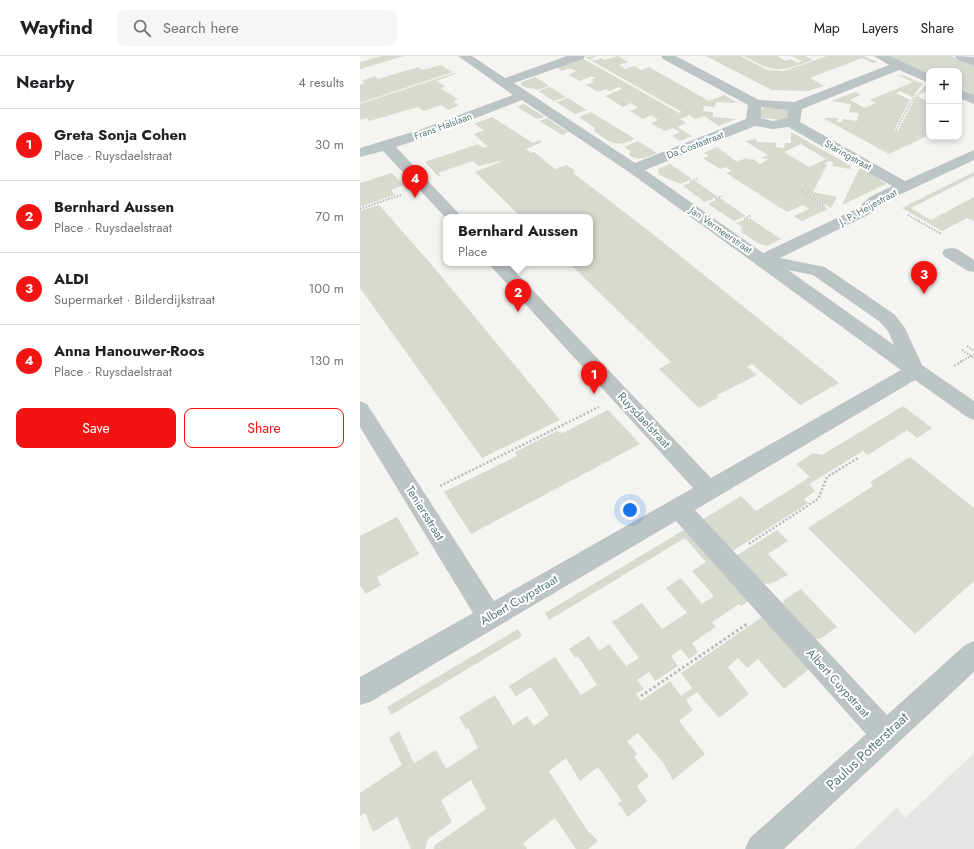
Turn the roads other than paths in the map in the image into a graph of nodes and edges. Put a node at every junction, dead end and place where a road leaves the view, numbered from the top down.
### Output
1 (464, 56) edge
2 (579, 56) edge
3 (670, 56) edge
4 (880, 56) edge
5 (961, 56) edge
6 (974, 62) edge
7 (900, 65) junction
8 (926, 78) edge
9 (506, 82) junction
10 (962, 94) edge
11 (524, 95) junction
12 (974, 100) edge
13 (757, 104) junction
14 (794, 107) junction
15 (755, 121) junction
16 (790, 123) junction
17 (386, 145) junction
18 (360, 153) edge
19 (974, 154) edge
20 (634, 168) junction
21 (904, 187) junction
22 (451, 214) edge
23 (951, 253) road end
24 (763, 260) junction
25 (500, 266) edge
26 (974, 267) edge
27 (915, 371) junction
28 (360, 409) edge
29 (974, 412) edge
30 (709, 490) junction
31 (678, 508) junction
32 (490, 617) junction
33 (974, 654) edge
34 (360, 692) edge
35 (885, 734) junction
36 (761, 849) edge

1 - 9 street, Jan Vermeerstraat
2 - 9 street
3 - 13 street
4 - 7 street
5 - 6 street
7 - 8 street
7 - 14 street
9 - 11 street, Jan Vermeerstraat
10 - 12 street
11 - 17 street, Frans Halslaan
11 - 20 street, Jan Vermeerstraat
13 - 14 street
13 - 15 street
14 - 16 street
15 - 16 street, Da Costastraat
15 - 20 street, Da Costastraat
16 - 21 street, Staringstraat
17 - 18 street, Frans Halslaan
17 - 22 street
19 - 21 street, J. P. Heijestraat
20 - 24 street, Jan Vermeerstraat
21 - 24 street, J. P. Heijestraat
23 - 26 street
24 - 27 street, Jan Vermeerstraat
24 - 27 street
25 - 30 street, Ruysdaelstraat
27 - 29 street, Jan Vermeerstraat
27 - 30 street, Albert Cuypstraat
28 - 32 street, Teniersstraat
30 - 31 street, Albert Cuypstraat
31 - 32 street, Albert Cuypstraat
31 - 35 street, Albert Cuypstraat
32 - 34 street, Albert Cuypstraat
33 - 35 street, Paulus Potterstraat
35 - 36 street, Paulus Potterstraat

